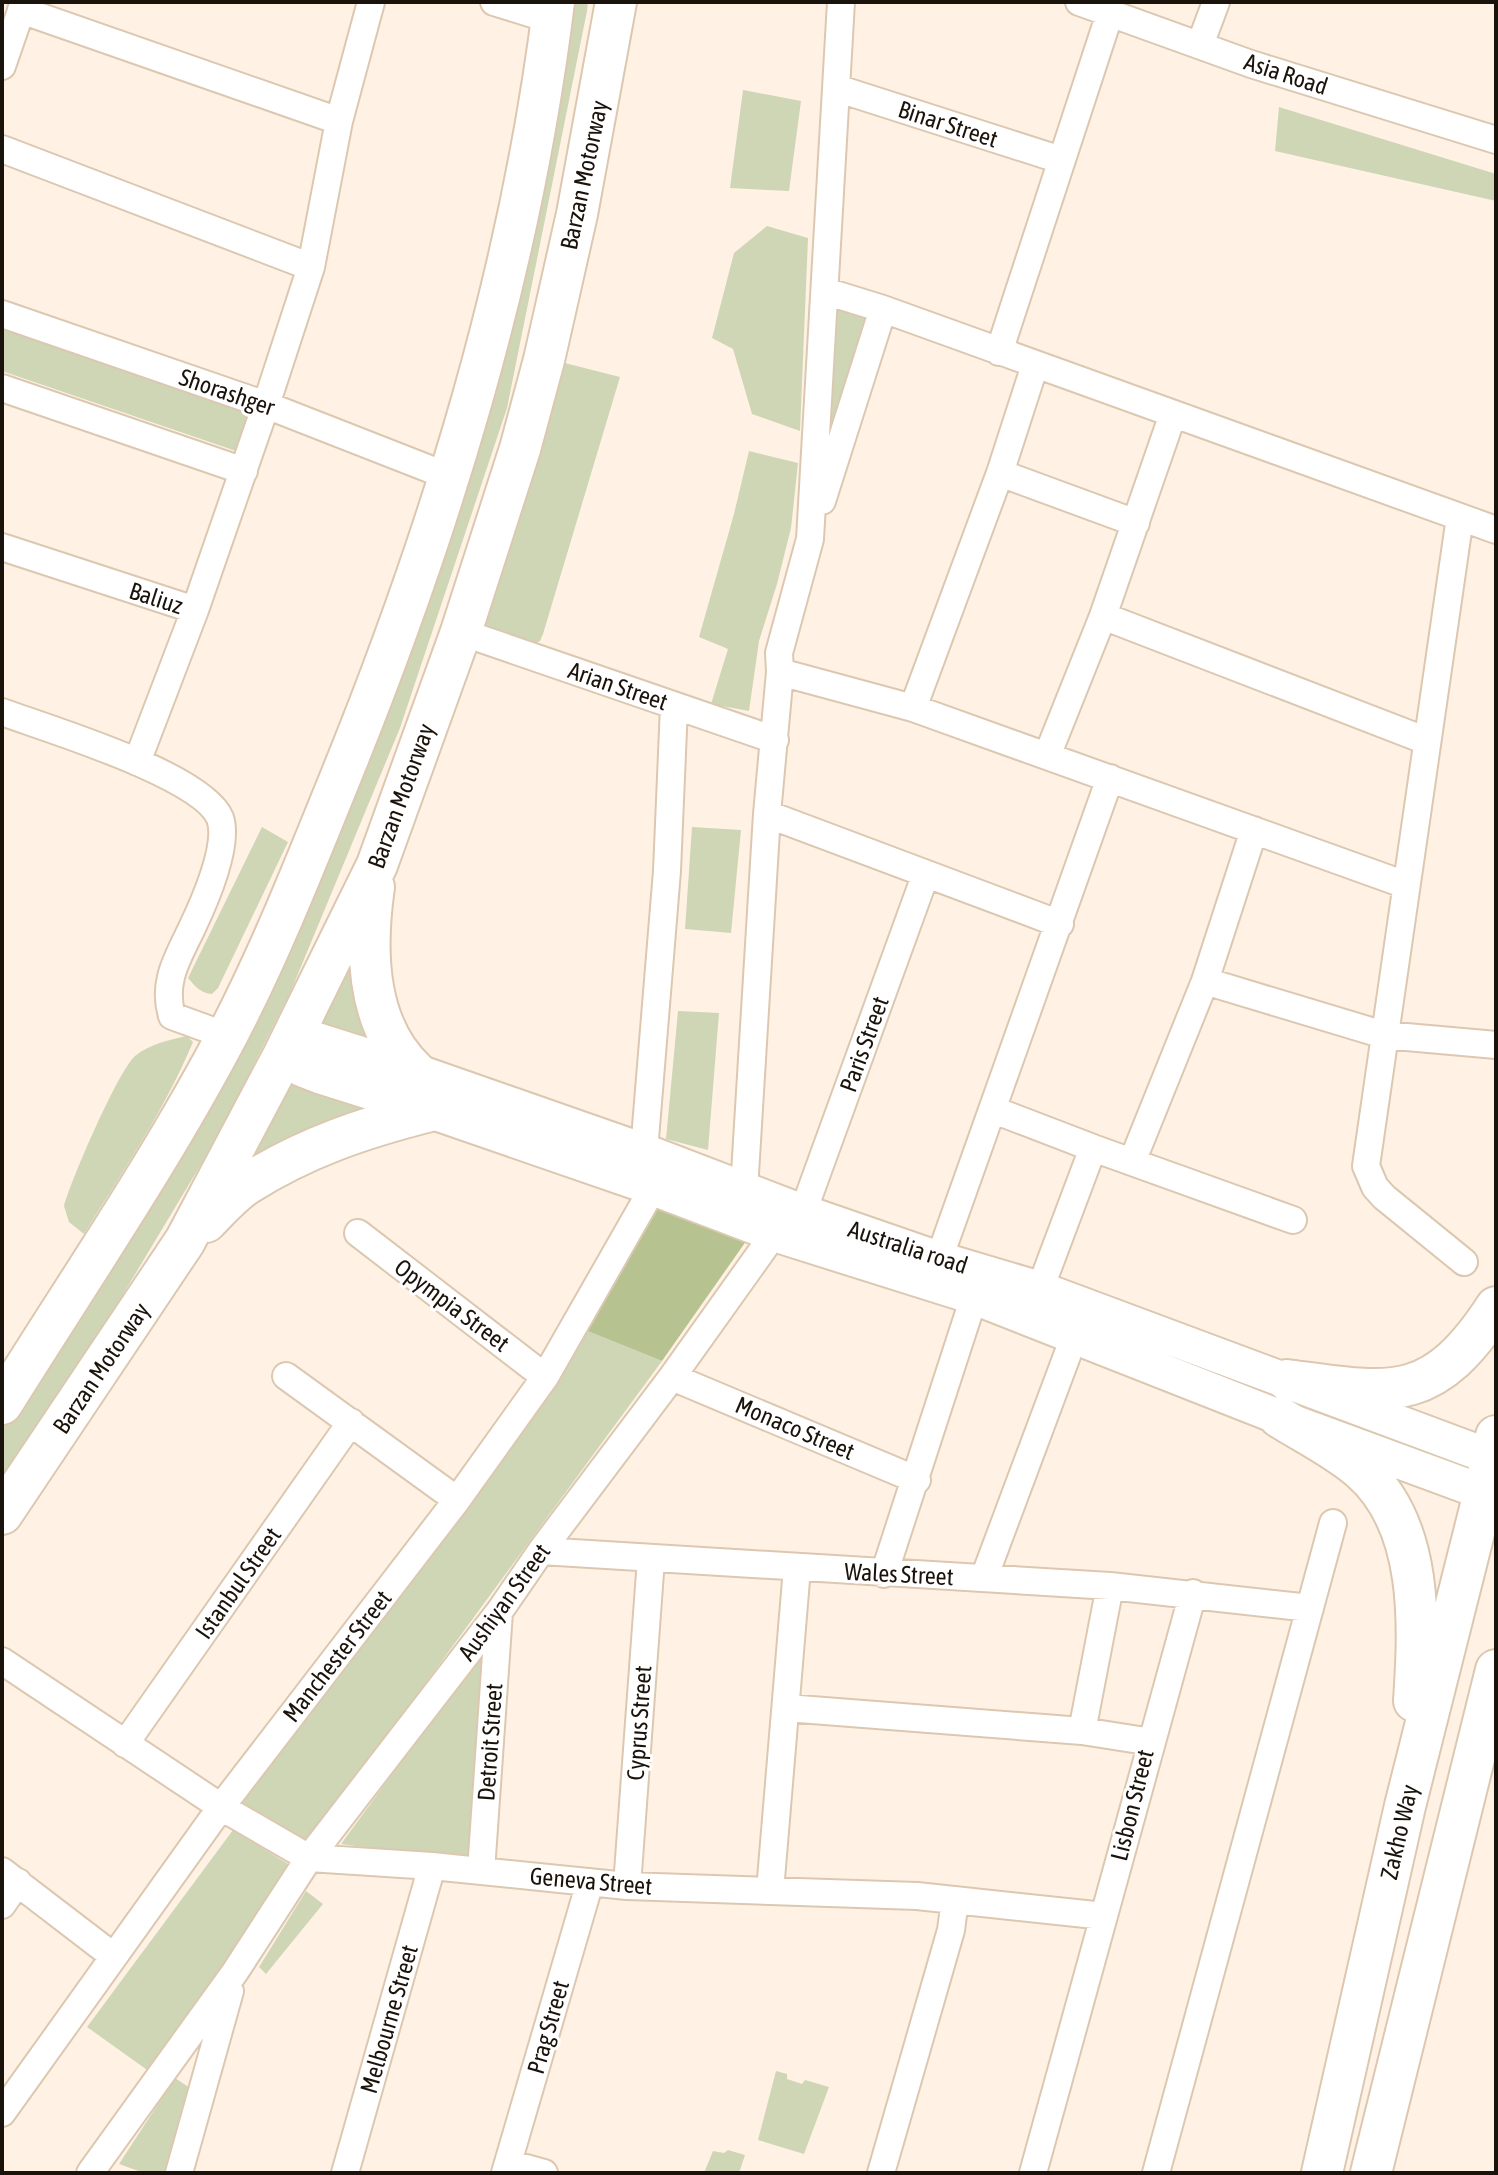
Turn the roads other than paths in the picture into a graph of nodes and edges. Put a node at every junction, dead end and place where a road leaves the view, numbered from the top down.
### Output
1 (371, 2) edge
2 (494, 2) edge
3 (616, 2) edge
4 (841, 2) edge
5 (1079, 2) edge
6 (1216, 2) edge
7 (23, 6) edge
8 (553, 11) edge
9 (1110, 13) junction
10 (1200, 45) junction
11 (2, 66) edge
12 (836, 88) junction
13 (339, 121) junction
14 (1496, 140) edge
15 (2, 149) edge
16 (1061, 160) junction
17 (311, 267) junction
18 (825, 291) junction
19 (883, 309) junction
20 (2, 314) edge
21 (999, 352) junction
22 (1035, 365) junction
23 (2, 388) edge
24 (266, 405) junction
25 (1173, 414) junction
26 (244, 471) junction
27 (1000, 473) junction
28 (450, 477) junction
29 (1460, 517) junction
30 (1136, 523) junction
31 (1496, 530) edge
32 (810, 539) junction
33 (2, 547) edge
34 (195, 610) junction
35 (1103, 616) junction
36 (461, 632) junction
37 (780, 672) junction
38 (674, 706) junction
39 (913, 708) junction
40 (2, 712) edge
41 (775, 740) junction
42 (1427, 741) junction
43 (1047, 756) junction
44 (137, 762) junction
45 (1110, 778) junction
46 (767, 814) junction
47 (1254, 830) junction
48 (377, 865) junction
49 (925, 876) junction
50 (1406, 885) junction
51 (1060, 924) junction
52 (1205, 981) junction
53 (1384, 1035) junction
54 (227, 1036) junction
55 (1496, 1045) edge
56 (415, 1071) junction
57 (994, 1110) junction
58 (430, 1111) junction
59 (1093, 1148) junction
60 (644, 1151) junction
61 (1132, 1162) junction
62 (653, 1188) junction
63 (744, 1190) junction
64 (803, 1212) junction
65 (1293, 1220) dead end
66 (358, 1233) dead end
67 (774, 1234) junction
68 (185, 1241) junction
69 (939, 1259) junction
70 (1464, 1262) dead end
71 (1040, 1289) junction
72 (974, 1297) junction
73 (1496, 1307) edge
74 (1074, 1337) junction
75 (286, 1376) dead end
76 (545, 1377) junction
77 (672, 1377) junction
78 (1283, 1398) junction
79 (2, 1404) edge
80 (351, 1422) junction
81 (1493, 1468) edge
82 (917, 1480) junction
83 (457, 1500) junction
84 (2, 1514) edge
85 (1333, 1523) dead end
86 (541, 1551) junction
87 (651, 1559) junction
88 (797, 1568) junction
89 (884, 1574) junction
90 (984, 1578) junction
91 (1110, 1586) junction
92 (1193, 1593) junction
93 (1310, 1608) junction
94 (499, 1612) junction
95 (2, 1661) edge
96 (1496, 1670) edge
97 (786, 1708) junction
98 (1082, 1731) junction
99 (1496, 1733) edge
100 (1152, 1742) junction
101 (125, 1744) junction
102 (1405, 1806) junction
103 (221, 1807) junction
104 (1458, 1820) junction
105 (309, 1858) junction
106 (432, 1866) junction
107 (481, 1871) junction
108 (10, 1876) edge
109 (590, 1882) junction
110 (627, 1886) junction
111 (770, 1891) junction
112 (955, 1900) junction
113 (2, 1905) edge
114 (1104, 1916) junction
115 (113, 1956) junction
116 (235, 1972) junction
117 (3, 2107) edge
118 (507, 2168) edge
119 (90, 2173) edge
120 (179, 2173) edge
121 (345, 2173) edge
122 (544, 2173) edge
123 (881, 2173) edge
124 (1033, 2173) edge
125 (1156, 2173) edge
126 (1322, 2173) edge
127 (1371, 2173) edge

1 - 13 street, Baliuz
2 - 8 street
3 - 36 highway, Barzan Motorway
4 - 12 street
5 - 9 street, Asia Road
6 - 10 street
7 - 11 street
7 - 13 street
8 - 28 highway
9 - 10 street, Asia Road
9 - 16 street
10 - 14 street, Asia Road
12 - 16 street, Binar Street
12 - 18 street
13 - 17 street, Baliuz
15 - 17 street
16 - 21 street
17 - 24 street, Baliuz
18 - 19 street
18 - 32 street
19 - 21 street
19 - 32 street
20 - 24 street, Shorashger
21 - 22 street
22 - 25 street
22 - 27 street
23 - 26 street
24 - 26 street, Baliuz
24 - 28 street, Shorashger
25 - 29 street
25 - 30 street
26 - 34 street, Baliuz
27 - 30 street
27 - 39 street
28 - 54 highway
29 - 31 street
29 - 42 street
30 - 35 street
32 - 37 street
33 - 34 street, Baliuz
34 - 44 street
35 - 42 street
35 - 43 street
36 - 38 street, Arian Street
36 - 48 highway, Barzan Motorway
37 - 39 street
37 - 41 street
38 - 41 street, Arian Street
38 - 60 street
39 - 43 street
40 - 44 street
41 - 46 street
42 - 50 street
43 - 45 street
44 - 54 street
45 - 47 street
45 - 51 street
46 - 49 street
46 - 63 street
47 - 50 street
47 - 52 street
48 - 56 highway
48 - 68 highway, Barzan Motorway
49 - 51 street
49 - 64 street, Paris Street
50 - 53 street
51 - 57 street
52 - 53 street
52 - 61 street
53 - 55 street
53 - 70 street
54 - 79 highway
56 - 58 main road, Australia road
56 - 60 main road, Australia road
57 - 59 street
57 - 69 street
58 - 62 main road, Australia road
58 - 68 highway
59 - 61 street
59 - 71 street
60 - 63 main road, Australia road
61 - 65 street
62 - 67 main road, Australia road
62 - 76 street, Manchester Street
63 - 64 main road, Australia road
64 - 69 main road, Australia road
66 - 76 street, Opympia Street
67 - 72 main road, Australia road
67 - 77 street, Aushiyan Street
68 - 84 highway, Barzan Motorway
69 - 71 main road, Australia road
71 - 78 main road, Australia road
72 - 74 main road, Australia road
72 - 82 street
73 - 78 highway
74 - 78 main road, Australia road
74 - 90 street
75 - 80 street
76 - 83 street, Manchester Street
77 - 82 street, Monaco Street
77 - 86 street, Aushiyan Street
78 - 81 main road, Australia road
78 - 102 highway
80 - 83 street
80 - 101 street, Istanbul Street
81 - 102 highway, Zakho Way
82 - 89 street
83 - 103 street, Manchester Street
85 - 93 street
86 - 87 street, Wales Street
86 - 94 street, Aushiyan Street
87 - 88 street, Wales Street
87 - 110 street, Cyprus Street
88 - 89 street, Wales Street
88 - 97 street
89 - 90 street, Wales Street
90 - 91 street, Wales Street
91 - 92 street, Wales Street
91 - 98 street
92 - 93 street, Wales Street
92 - 100 street
93 - 125 street
94 - 105 street, Aushiyan Street
94 - 107 street, Detroit Street
95 - 101 street, Geneva Street
96 - 104 highway
97 - 98 street, Lisbon Street
97 - 111 street
98 - 100 street, Lisbon Street
99 - 104 highway
100 - 114 street, Lisbon Street
101 - 103 street, Geneva Street
102 - 126 highway, Zakho Way
103 - 105 street, Geneva Street
103 - 115 street, Manchester Street
104 - 127 highway
105 - 106 street, Geneva Street
105 - 116 street, Aushiyan Street
106 - 107 street, Geneva Street
106 - 121 street, Melbourne Street
107 - 109 street, Geneva Street
108 - 113 street
108 - 115 street
109 - 110 street, Geneva Street
109 - 118 street, Prag Street
110 - 111 street, Geneva Street
111 - 112 street, Geneva Street
112 - 114 street, Geneva Street
112 - 123 street
114 - 124 street, Lisbon Street
115 - 117 street, Manchester Street
116 - 119 street, Aushiyan Street
116 - 120 street, Aushiyan Street
118 - 122 street

